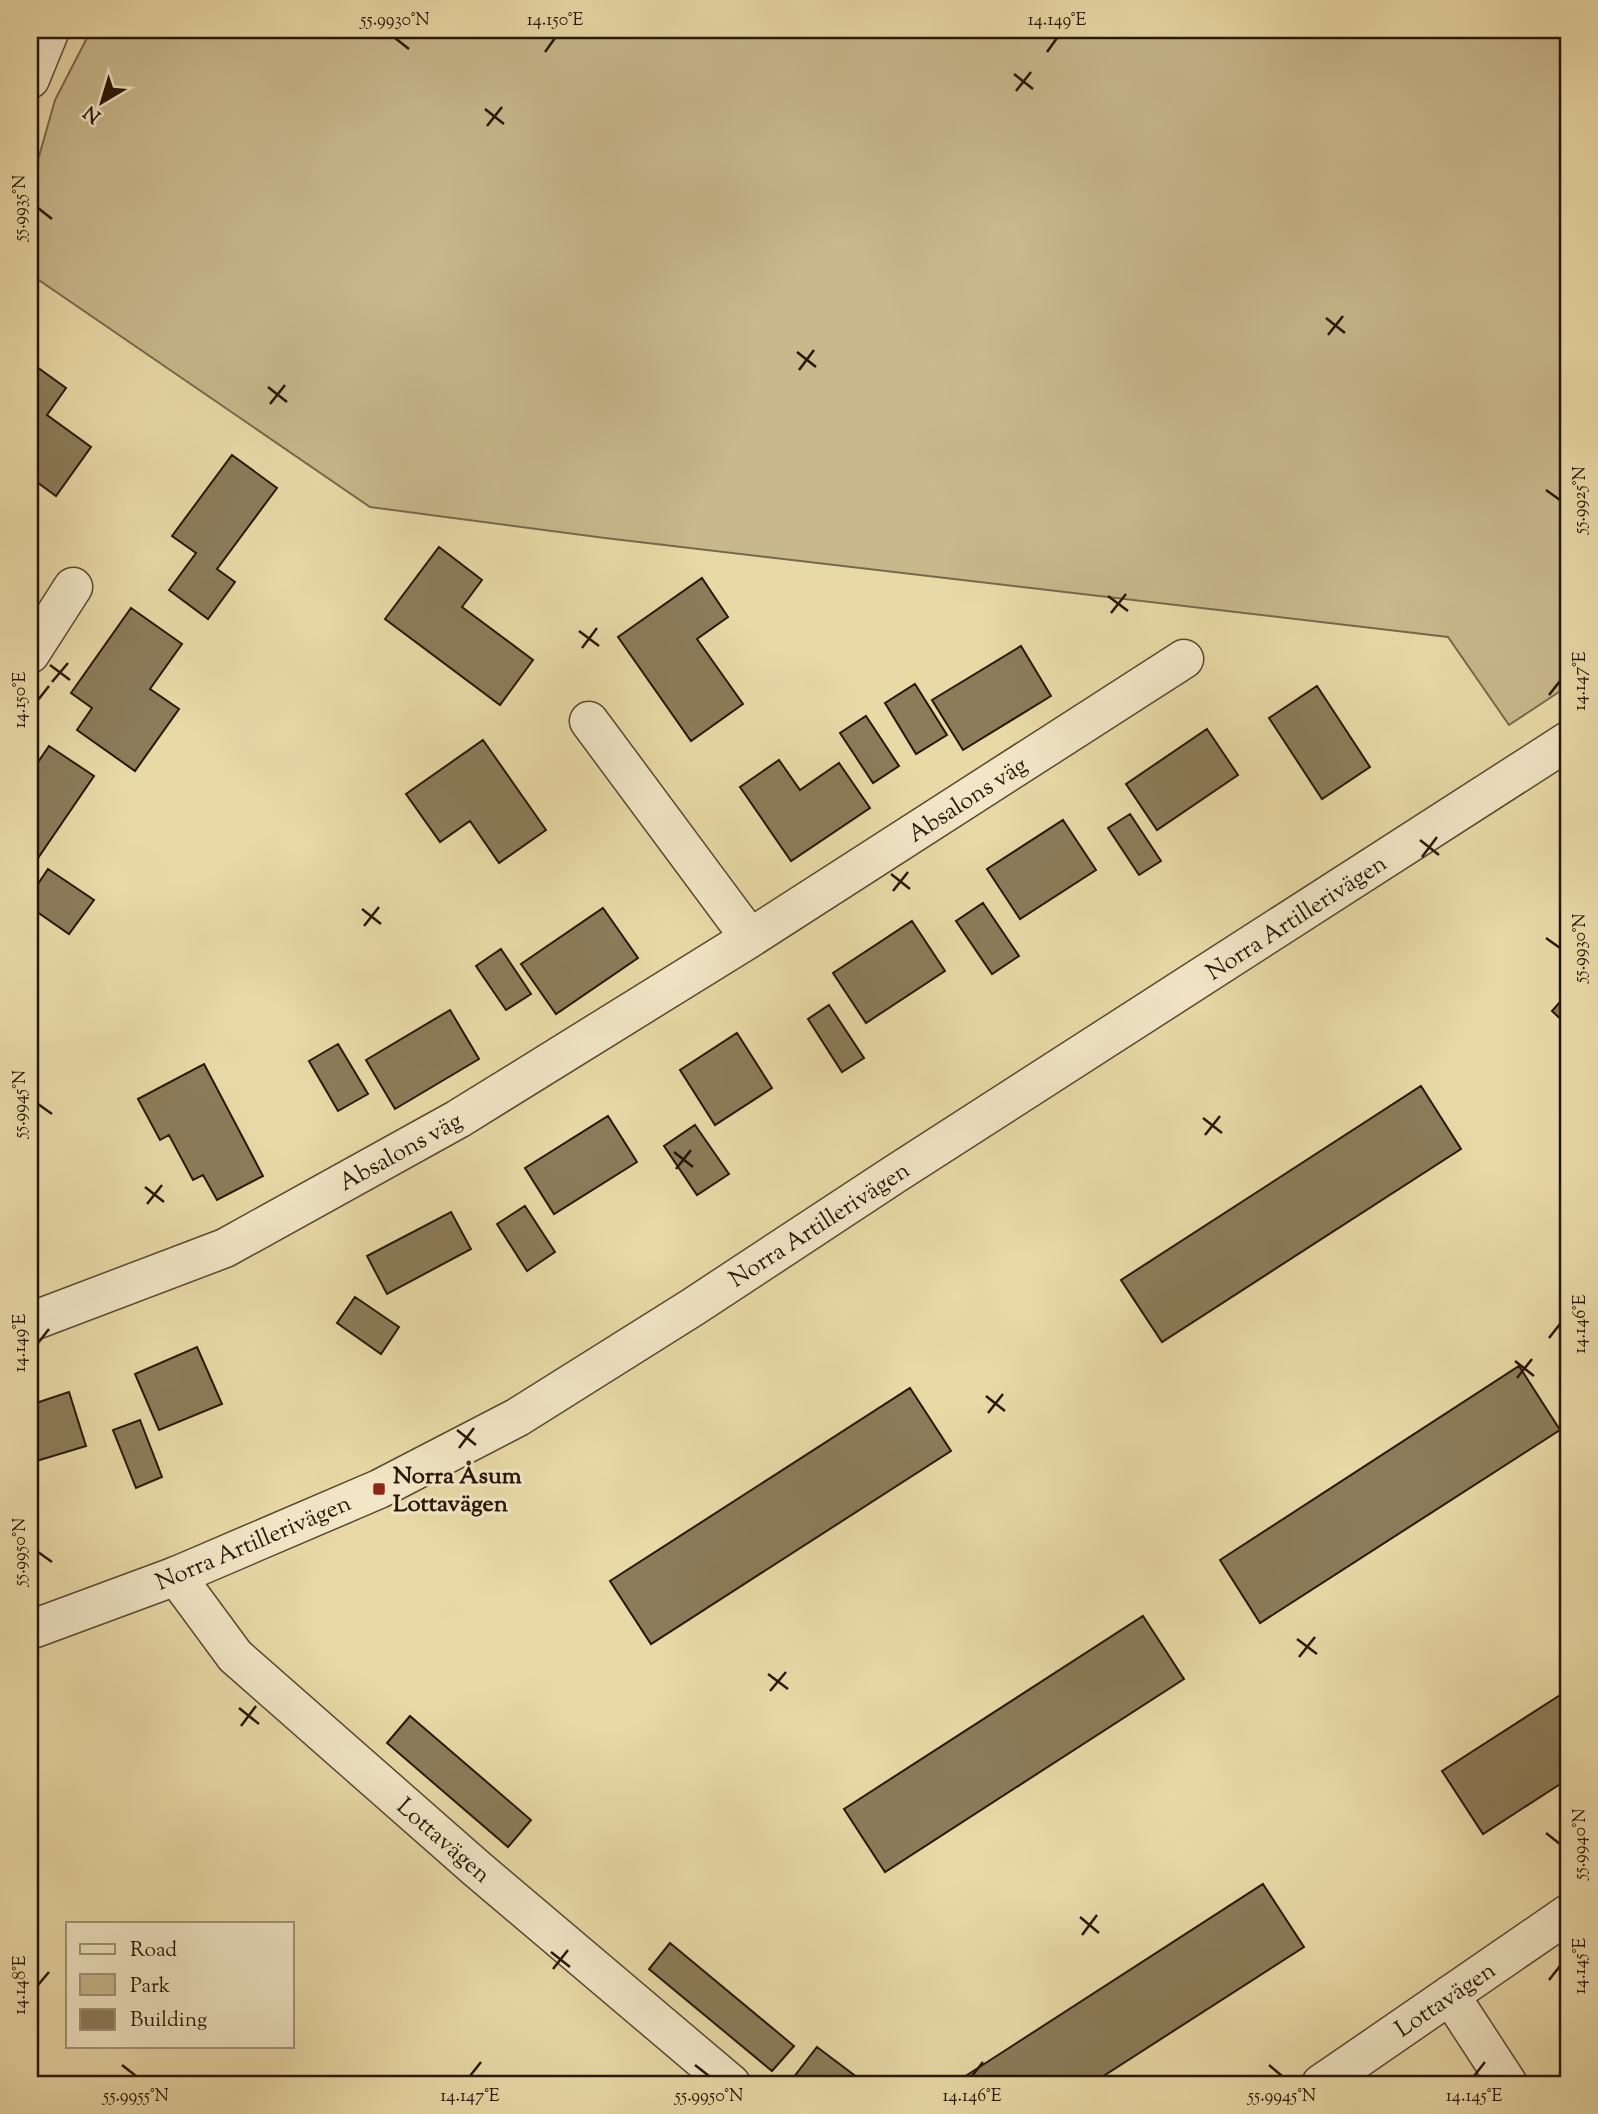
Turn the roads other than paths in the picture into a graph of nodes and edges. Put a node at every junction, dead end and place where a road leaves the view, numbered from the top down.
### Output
1 (50, 30) edge
2 (30, 79) edge
3 (74, 587) dead end
4 (30, 654) edge
5 (1184, 659) dead end
6 (589, 721) dead end
7 (1568, 741) edge
8 (750, 938) junction
9 (30, 1322) edge
10 (177, 1576) junction
11 (30, 1630) edge
12 (1568, 1914) edge
13 (1450, 1995) junction
14 (731, 2084) edge
15 (1321, 2084) edge
16 (1508, 2084) edge

1 - 2 street
3 - 4 street
5 - 8 street, Absalons väg
6 - 8 street
7 - 10 street, Norra Artillerivägen
8 - 9 street, Absalons väg
10 - 11 street, Norra Artillerivägen
10 - 14 street, Lottavägen
12 - 13 street, Lottavägen
13 - 15 street, Lottavägen
13 - 16 street

